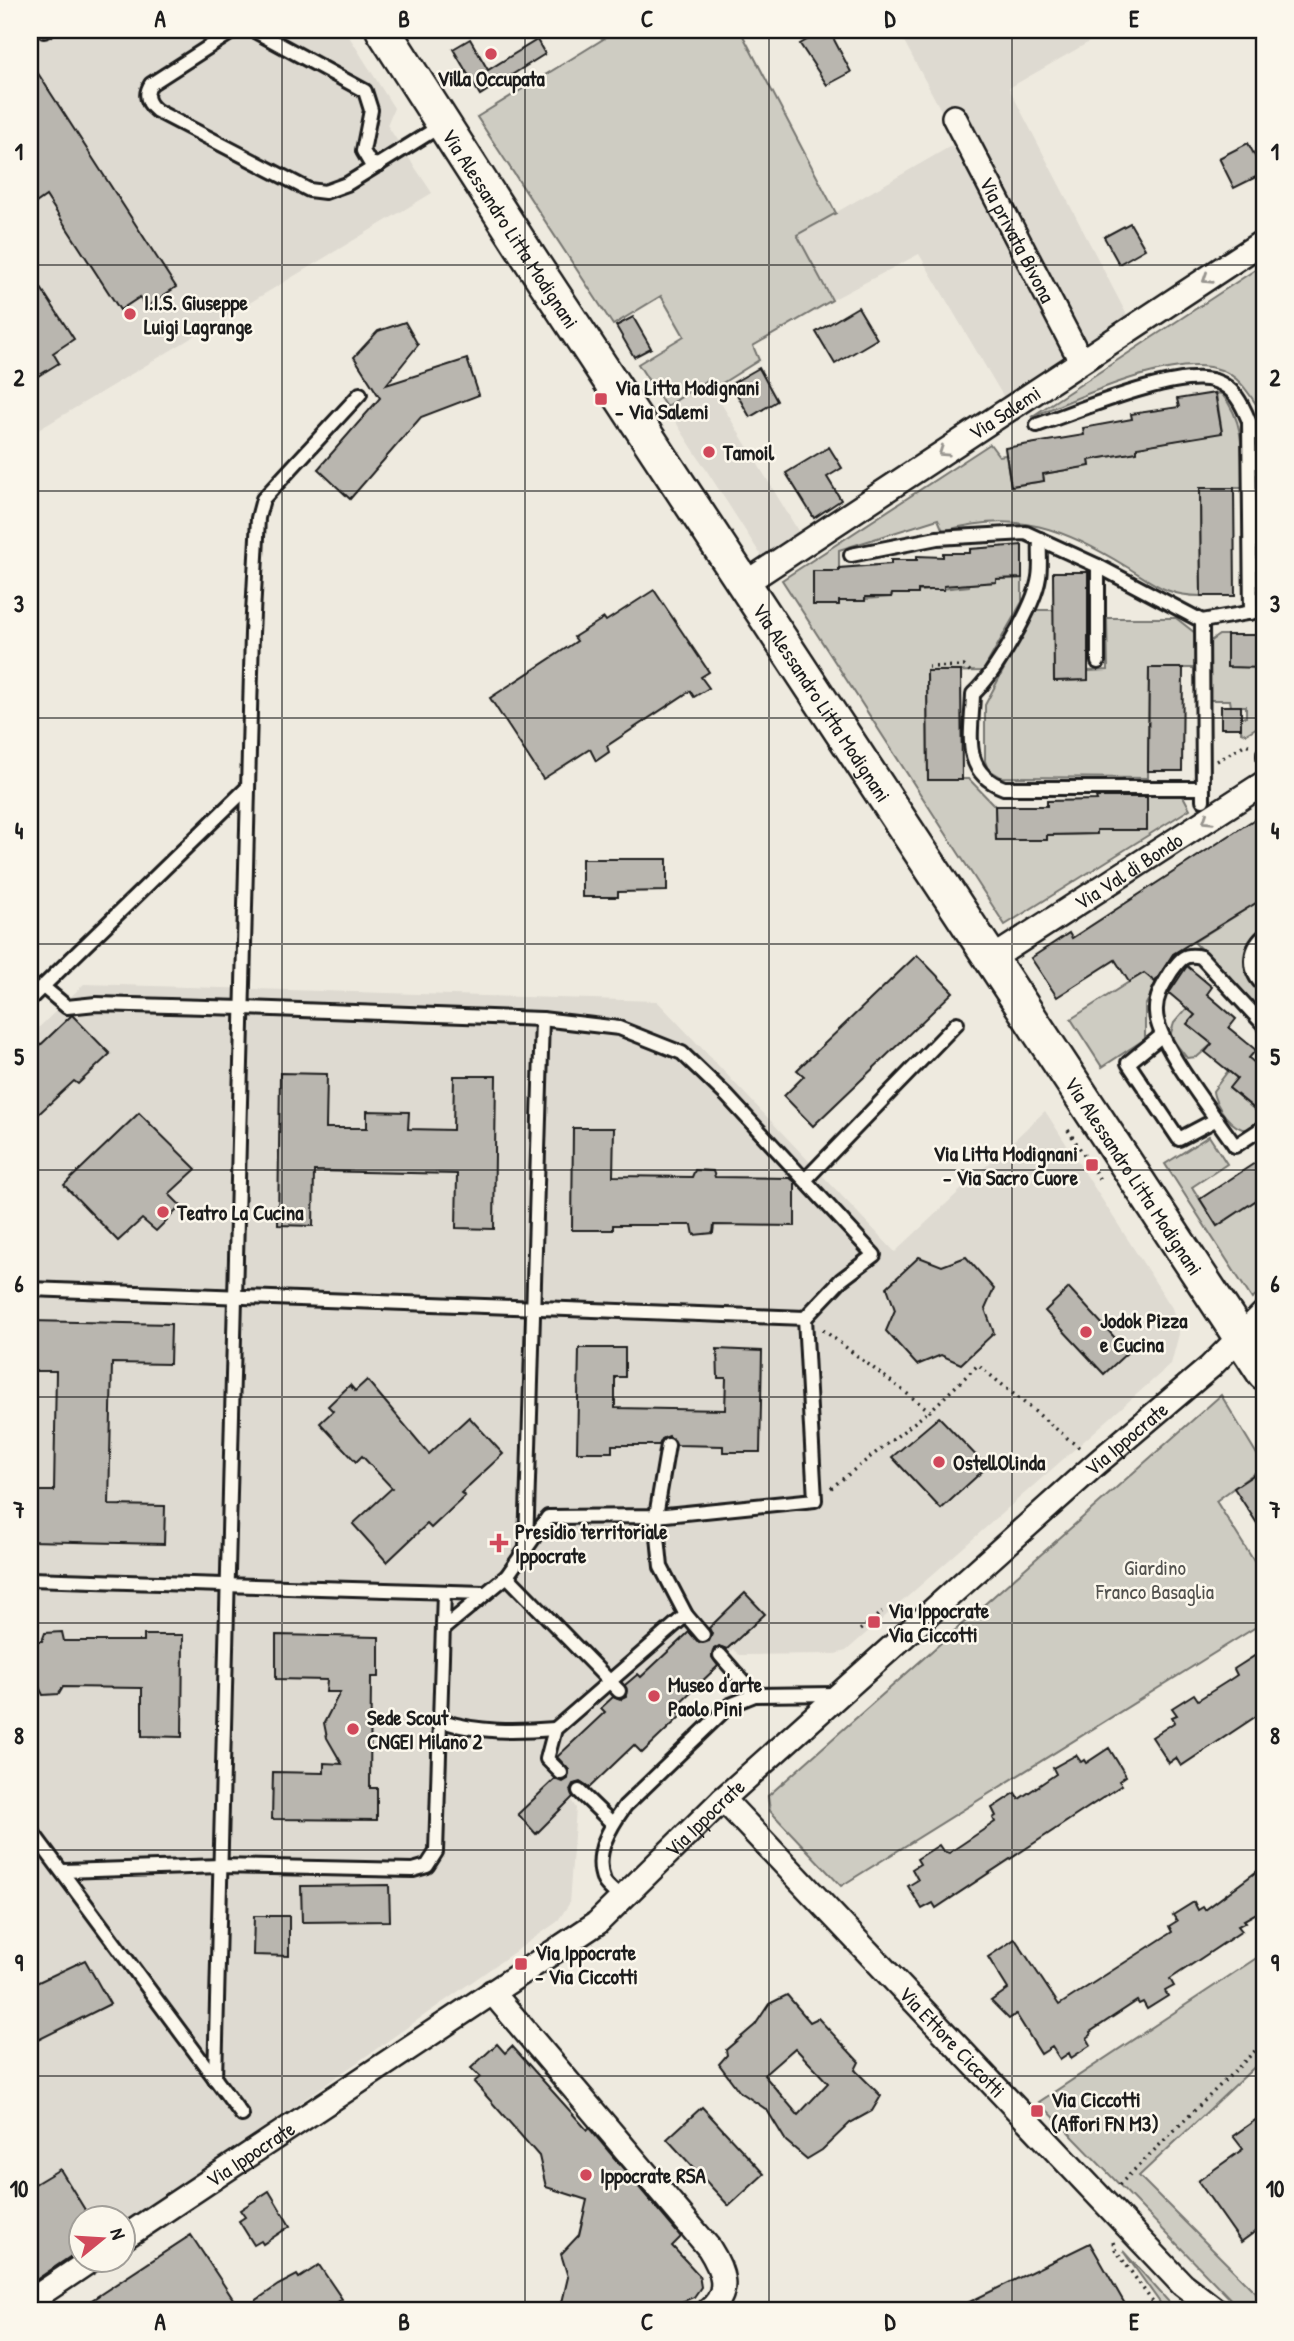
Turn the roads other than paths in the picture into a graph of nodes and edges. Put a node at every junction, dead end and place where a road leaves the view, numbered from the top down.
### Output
1 (236, 30) edge
2 (253, 30) edge
3 (383, 30) edge
4 (954, 117) dead end
5 (442, 124) junction
6 (379, 165) junction
7 (1264, 241) edge
8 (1081, 360) junction
9 (360, 394) dead end
10 (1037, 425) dead end
11 (1040, 540) junction
12 (851, 555) dead end
13 (1098, 566) junction
14 (744, 584) junction
15 (1264, 610) edge
16 (1251, 613) junction
17 (1202, 621) junction
18 (1098, 662) dead end
19 (1264, 783) edge
20 (248, 787) junction
21 (1264, 936) edge
22 (993, 958) junction
23 (42, 986) junction
24 (1264, 986) edge
25 (30, 999) edge
26 (243, 1008) junction
27 (542, 1019) junction
28 (957, 1023) dead end
29 (1264, 1025) edge
30 (1161, 1036) junction
31 (1217, 1119) junction
32 (1264, 1126) edge
33 (805, 1180) junction
34 (30, 1289) edge
35 (235, 1297) junction
36 (532, 1307) junction
37 (1264, 1313) edge
38 (806, 1318) junction
39 (1239, 1336) junction
40 (1264, 1373) edge
41 (668, 1445) dead end
42 (656, 1516) junction
43 (526, 1546) junction
44 (507, 1576) junction
45 (30, 1579) edge
46 (228, 1585) junction
47 (444, 1592) junction
48 (484, 1593) junction
49 (686, 1615) junction
50 (443, 1628) junction
51 (703, 1635) dead end
52 (720, 1655) dead end
53 (609, 1681) junction
54 (619, 1691) dead end
55 (842, 1694) junction
56 (755, 1695) junction
57 (442, 1721) junction
58 (555, 1729) junction
59 (561, 1773) dead end
60 (579, 1791) dead end
61 (723, 1798) junction
62 (612, 1823) junction
63 (30, 1829) edge
64 (221, 1866) junction
65 (63, 1871) junction
66 (620, 1897) junction
67 (492, 1992) junction
68 (215, 2079) junction
69 (242, 2115) dead end
70 (136, 2230) edge
71 (70, 2274) edge
72 (1182, 2284) junction
73 (30, 2301) edge
74 (708, 2311) edge
75 (1197, 2311) edge
76 (1217, 2311) edge

1 - 6 lane
2 - 6 lane
3 - 5 street, Via Alessandro Litta Modignani
4 - 8 street, Via privata Bivona
5 - 6 lane
5 - 14 street, Via Alessandro Litta Modignani
7 -> 8 street, Via Salemi
8 -> 14 street, Via Salemi
9 - 20 lane
10 - 16 lane
11 - 12 lane
11 - 13 lane
11 - 17 lane
13 - 17 lane
13 - 18 lane
14 - 22 street, Via Alessandro Litta Modignani
15 - 16 lane
16 - 17 lane
19 -> 22 street, Via Val di Bondo
20 - 23 lane
20 - 26 lane
21 - 24 lane
22 - 39 street, Via Alessandro Litta Modignani
23 - 25 lane
23 - 26 lane
26 - 27 lane
26 - 35 lane
27 - 33 lane
27 - 36 lane
28 - 33 lane
29 - 30 lane
30 - 31 lane
30 - 31 lane
31 - 32 lane
33 - 38 lane
34 - 35 lane
35 - 36 lane
35 - 46 lane
36 - 38 lane
36 - 43 lane
37 - 39 street, Via Ippocrate
38 - 42 lane
39 - 40 street, Via Alessandro Litta Modignani
39 - 55 street, Via Ippocrate
41 - 42 lane
42 - 43 lane
42 - 49 lane
43 - 44 lane
44 - 48 lane
44 - 53 lane
45 - 46 lane
46 - 47 lane
46 - 64 lane
47 - 48 lane
47 - 50 lane
48 - 50 lane
49 - 51 lane
49 - 53 lane
50 - 57 lane
52 - 56 lane
53 - 54 lane
53 - 58 lane
55 - 56 lane
55 - 61 street, Via Ippocrate
56 - 62 lane
57 - 58 lane
57 - 64 lane
58 - 59 lane
60 - 62 lane
61 - 66 street, Via Ippocrate
61 - 72 street, Via Ettore Ciccotti
62 - 66 lane
63 - 65 lane
64 - 65 lane
64 - 68 lane
65 - 68 lane
66 - 67 street, Via Ippocrate
67 - 70 street, Via Ippocrate
67 - 74 street
68 - 69 lane
71 - 73 street
72 - 75 street, Via Ettore Ciccotti
72 - 76 street, Via Ettore Ciccotti

